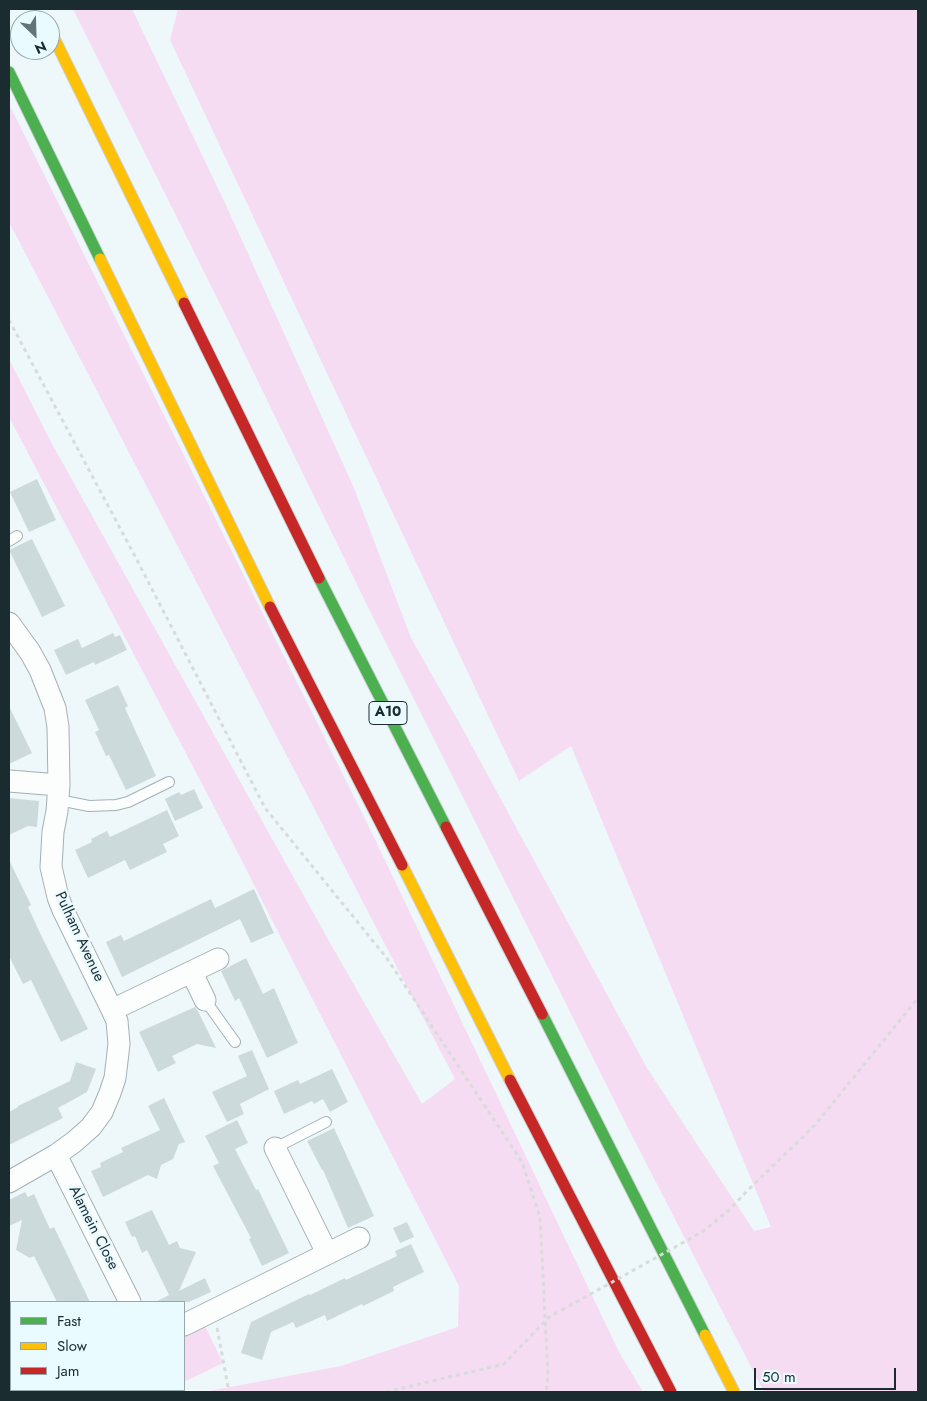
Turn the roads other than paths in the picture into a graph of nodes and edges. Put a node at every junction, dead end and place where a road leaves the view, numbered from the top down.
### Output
1 (60, 50) edge
2 (9, 72) edge
3 (9, 623) edge
4 (9, 782) edge
5 (169, 782) dead end
6 (59, 792) junction
7 (218, 959) dead end
8 (192, 973) junction
9 (205, 1000) joint
10 (112, 1010) junction
11 (234, 1042) dead end
12 (326, 1122) dead end
13 (275, 1148) joint
14 (56, 1155) junction
15 (9, 1182) edge
16 (359, 1238) dead end
17 (327, 1253) junction
18 (129, 1301) edge
19 (185, 1324) edge
20 (671, 1392) edge
21 (734, 1392) edge

1 - 21 highway, A10
2 - 20 highway
3 - 6 street, Pulham Avenue
4 - 6 street
5 - 6 lane
6 - 10 street, Pulham Avenue
7 - 8 street
8 - 9 street
8 - 10 street
9 - 11 lane
10 - 14 street, Pulham Avenue
12 - 13 lane
13 - 17 street
14 - 15 street, Pulham Avenue
14 - 18 street, Alamein Close
16 - 17 street
17 - 19 street

